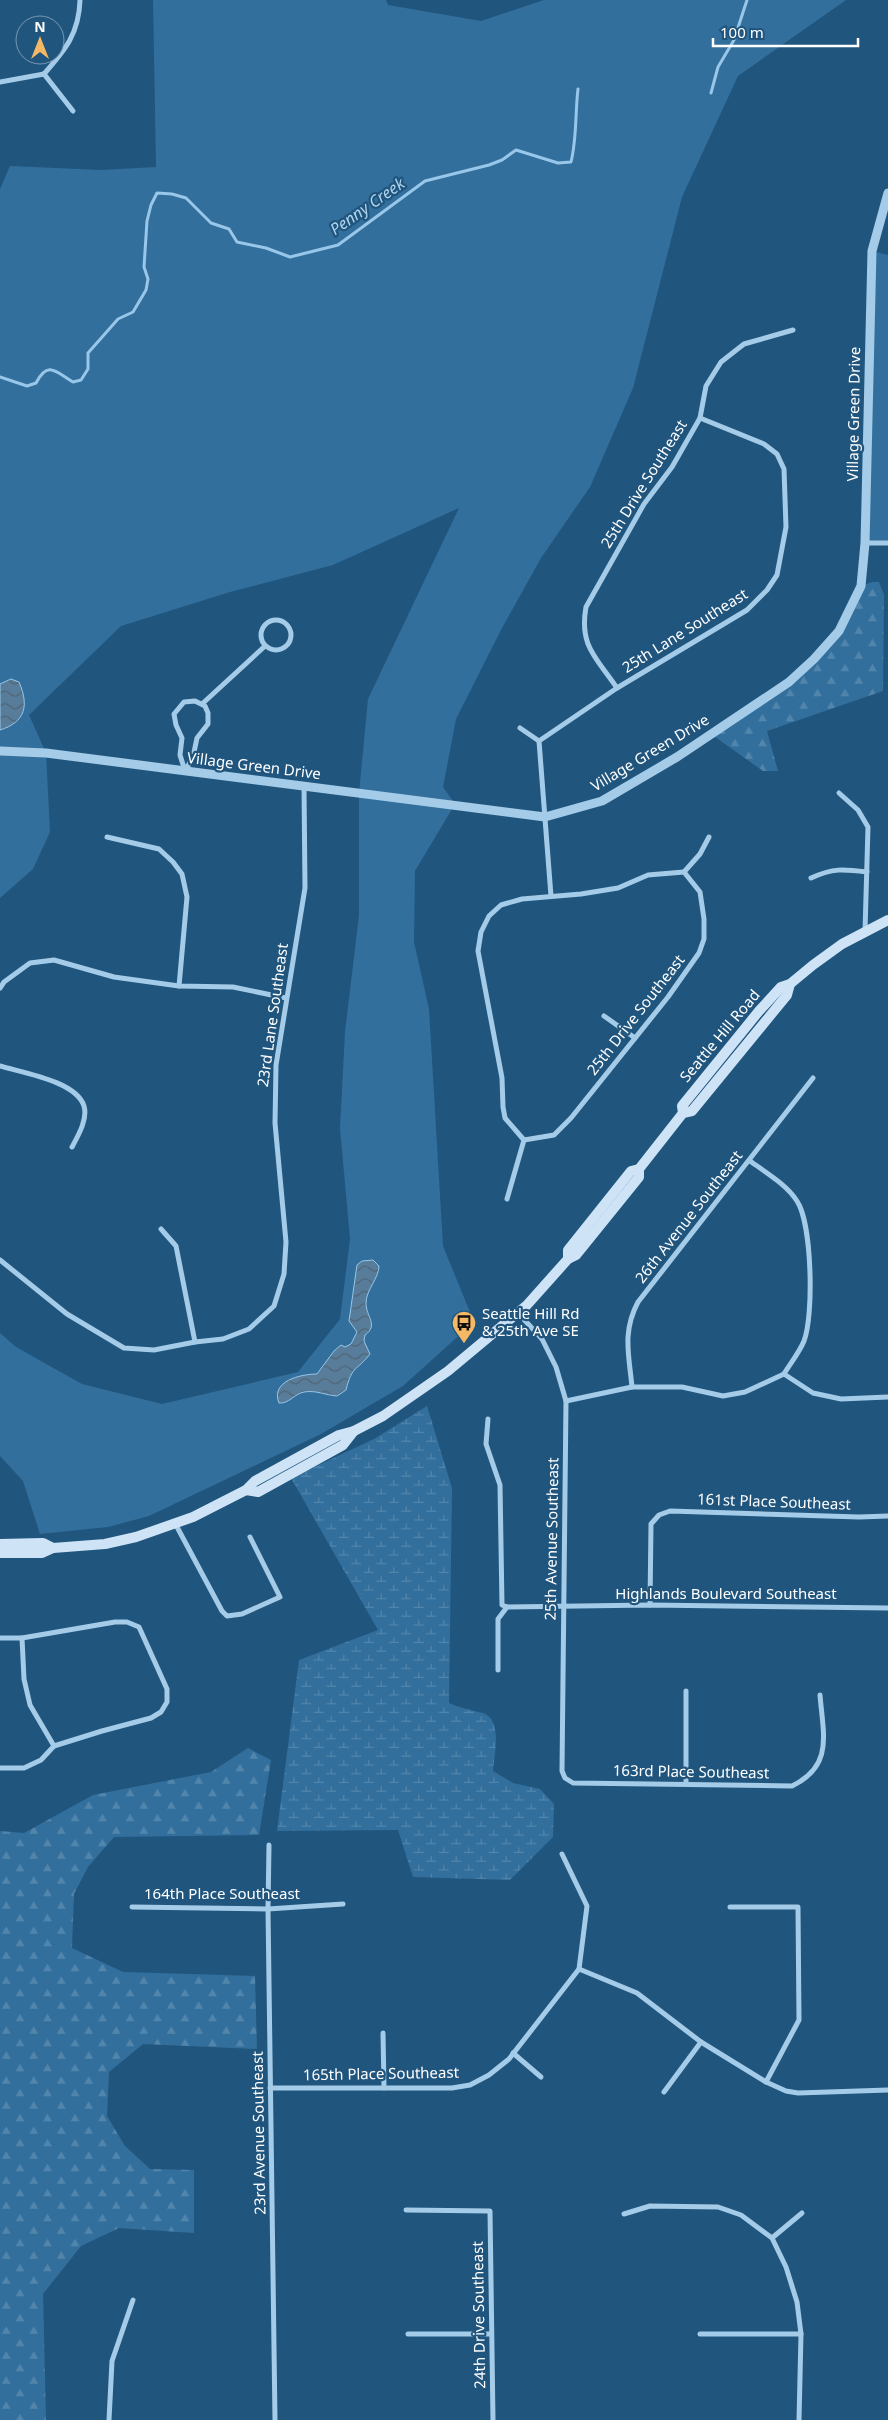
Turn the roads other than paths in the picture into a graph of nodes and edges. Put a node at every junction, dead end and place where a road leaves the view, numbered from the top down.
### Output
1 (80, 0) edge
2 (44, 74) junction
3 (0, 82) edge
4 (73, 111) dead end
5 (888, 193) edge
6 (793, 330) dead end
7 (700, 418) junction
8 (865, 542) junction
9 (888, 542) edge
10 (265, 646) junction
11 (618, 688) junction
12 (202, 704) junction
13 (520, 728) dead end
14 (539, 741) junction
15 (0, 751) edge
16 (185, 771) junction
17 (304, 786) junction
18 (839, 793) dead end
19 (545, 817) junction
20 (108, 837) dead end
21 (709, 837) dead end
22 (684, 872) junction
23 (867, 872) junction
24 (811, 878) dead end
25 (551, 896) junction
26 (888, 920) edge
27 (865, 931) junction
28 (179, 986) junction
29 (0, 988) edge
30 (286, 998) junction
31 (604, 1016) dead end
32 (634, 1038) junction
33 (0, 1066) edge
34 (813, 1078) dead end
35 (524, 1140) junction
36 (72, 1147) dead end
37 (750, 1161) junction
38 (507, 1198) dead end
39 (161, 1229) dead end
40 (0, 1260) edge
41 (518, 1313) junction
42 (195, 1342) junction
43 (784, 1374) junction
44 (632, 1387) junction
45 (888, 1397) edge
46 (566, 1401) junction
47 (488, 1419) dead end
48 (888, 1516) edge
49 (176, 1525) junction
50 (250, 1536) dead end
51 (0, 1544) edge
52 (52, 1548) junction
53 (0, 1553) edge
54 (650, 1605) junction
55 (504, 1606) junction
56 (564, 1606) junction
57 (888, 1608) edge
58 (0, 1638) edge
59 (22, 1638) junction
60 (498, 1670) dead end
61 (686, 1691) dead end
62 (820, 1695) dead end
63 (54, 1746) junction
64 (0, 1768) edge
65 (565, 1778) joint
66 (686, 1783) junction
67 (269, 1846) dead end
68 (562, 1854) dead end
69 (343, 1904) dead end
70 (132, 1907) dead end
71 (730, 1907) dead end
72 (268, 1909) junction
73 (579, 1969) junction
74 (383, 2033) dead end
75 (701, 2042) junction
76 (513, 2053) junction
77 (541, 2077) dead end
78 (766, 2082) junction
79 (270, 2088) junction
80 (384, 2088) junction
81 (888, 2090) edge
82 (664, 2092) dead end
83 (406, 2210) dead end
84 (802, 2212) dead end
85 (624, 2214) dead end
86 (772, 2238) junction
87 (133, 2300) dead end
88 (408, 2334) dead end
89 (491, 2334) junction
90 (700, 2334) dead end
91 (801, 2334) junction
92 (108, 2420) edge
93 (275, 2420) edge
94 (492, 2420) edge
95 (799, 2420) edge

1 - 2 street
2 - 3 street
2 - 4 street
5 - 8 street, Village Green Drive
6 - 7 street, 25th Drive Southeast
7 - 11 street, 25th Drive Southeast
7 - 11 street, 25th Lane Southeast
8 - 9 street
8 - 19 street, Village Green Drive
10 - 10 street
10 - 12 street
11 - 14 street, 25th Lane Southeast
12 - 16 street
12 - 16 street
13 - 14 street
14 - 19 street
15 - 16 street, Village Green Drive
16 - 17 street, Village Green Drive
17 - 19 street, Village Green Drive
17 - 30 street, 23rd Lane Southeast
18 - 23 street
19 - 25 street
20 - 28 street
21 - 22 street
22 - 25 street
22 - 32 street, 25th Drive Southeast
23 - 24 street
23 - 27 street
25 - 35 street
26 - 27 main road, Seattle Hill Road
27 - 41 main road, Seattle Hill Road
28 - 29 street
28 - 30 street
30 - 42 street, 23rd Lane Southeast
31 - 32 street
32 - 35 street, 25th Drive Southeast
33 - 36 street
34 - 37 street, 26th Avenue Southeast
35 - 38 street
37 - 43 street
37 - 44 street, 26th Avenue Southeast
39 - 42 street
40 - 42 street
41 - 46 street, 25th Avenue Southeast
41 - 49 main road, Seattle Hill Road
43 - 44 street
43 - 45 street
44 - 46 street
46 - 56 street, 25th Avenue Southeast
47 - 55 street
48 - 54 street, 161st Place Southeast
49 - 50 street
49 - 52 main road, Seattle Hill Road
51 - 52 main road, Seattle Hill Road
52 - 53 main road, Seattle Hill Road
54 - 56 street, Highlands Boulevard Southeast
54 - 57 street, Highlands Boulevard Southeast
55 - 56 street, Highlands Boulevard Southeast
55 - 60 street
56 - 65 street, 25th Avenue Southeast
58 - 59 street
59 - 63 street
59 - 63 street
61 - 66 street
62 - 66 street, 163rd Place Southeast
63 - 64 street
65 - 66 street, 163rd Place Southeast
67 - 72 street, 23rd Avenue Southeast
68 - 73 street
69 - 72 street, 164th Place Southeast
70 - 72 street, 164th Place Southeast
71 - 78 street
72 - 79 street, 23rd Avenue Southeast
73 - 75 street
73 - 76 street, 165th Place Southeast
74 - 80 street
75 - 78 street
75 - 82 street
76 - 77 street
76 - 80 street, 165th Place Southeast
78 - 81 street
79 - 80 street, 165th Place Southeast
79 - 93 street, 23rd Avenue Southeast
83 - 89 street, 24th Drive Southeast
84 - 86 street
85 - 86 street
86 - 91 street
87 - 92 street
88 - 89 street
89 - 94 street, 24th Drive Southeast
90 - 91 street
91 - 95 street

